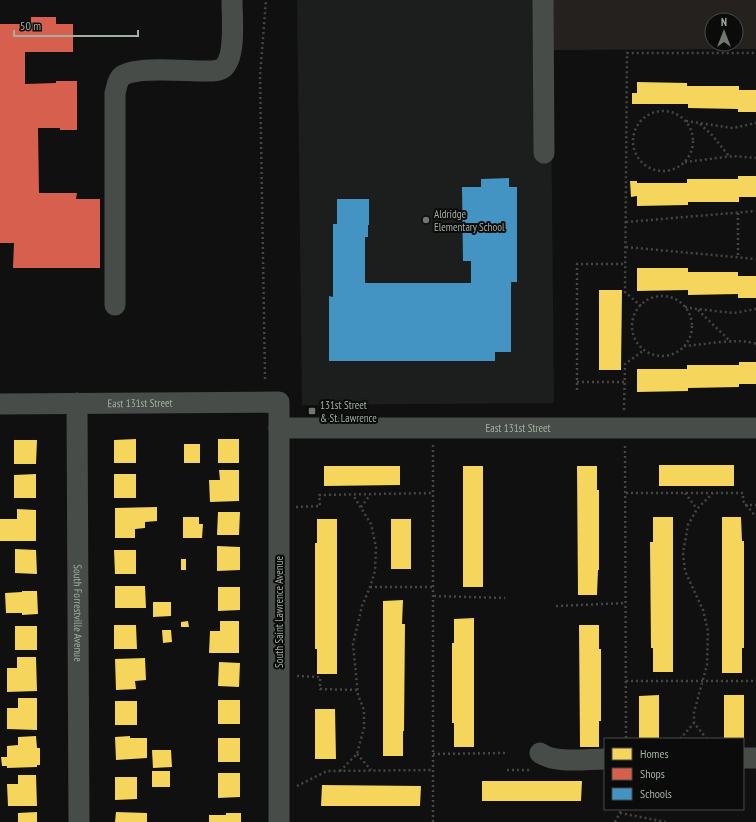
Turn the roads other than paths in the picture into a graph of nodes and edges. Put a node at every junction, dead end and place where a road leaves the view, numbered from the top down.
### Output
1 (232, 0) edge
2 (543, 0) edge
3 (544, 153) dead end
4 (115, 305) dead end
5 (279, 402) joint
6 (77, 403) junction
7 (0, 404) edge
8 (279, 428) junction
9 (756, 428) edge
10 (540, 753) dead end
11 (744, 758) edge
12 (756, 758) edge
13 (604, 759) edge
14 (79, 822) edge
15 (279, 822) edge

1 - 4 street
2 - 3 street
5 - 6 street, East 131st Street
5 - 8 street, South Saint Lawrence Avenue
6 - 7 street, East 131st Street
6 - 14 street, South Forrestville Avenue
8 - 9 street, East 131st Street
8 - 15 street, South Saint Lawrence Avenue
10 - 13 street
11 - 12 street

